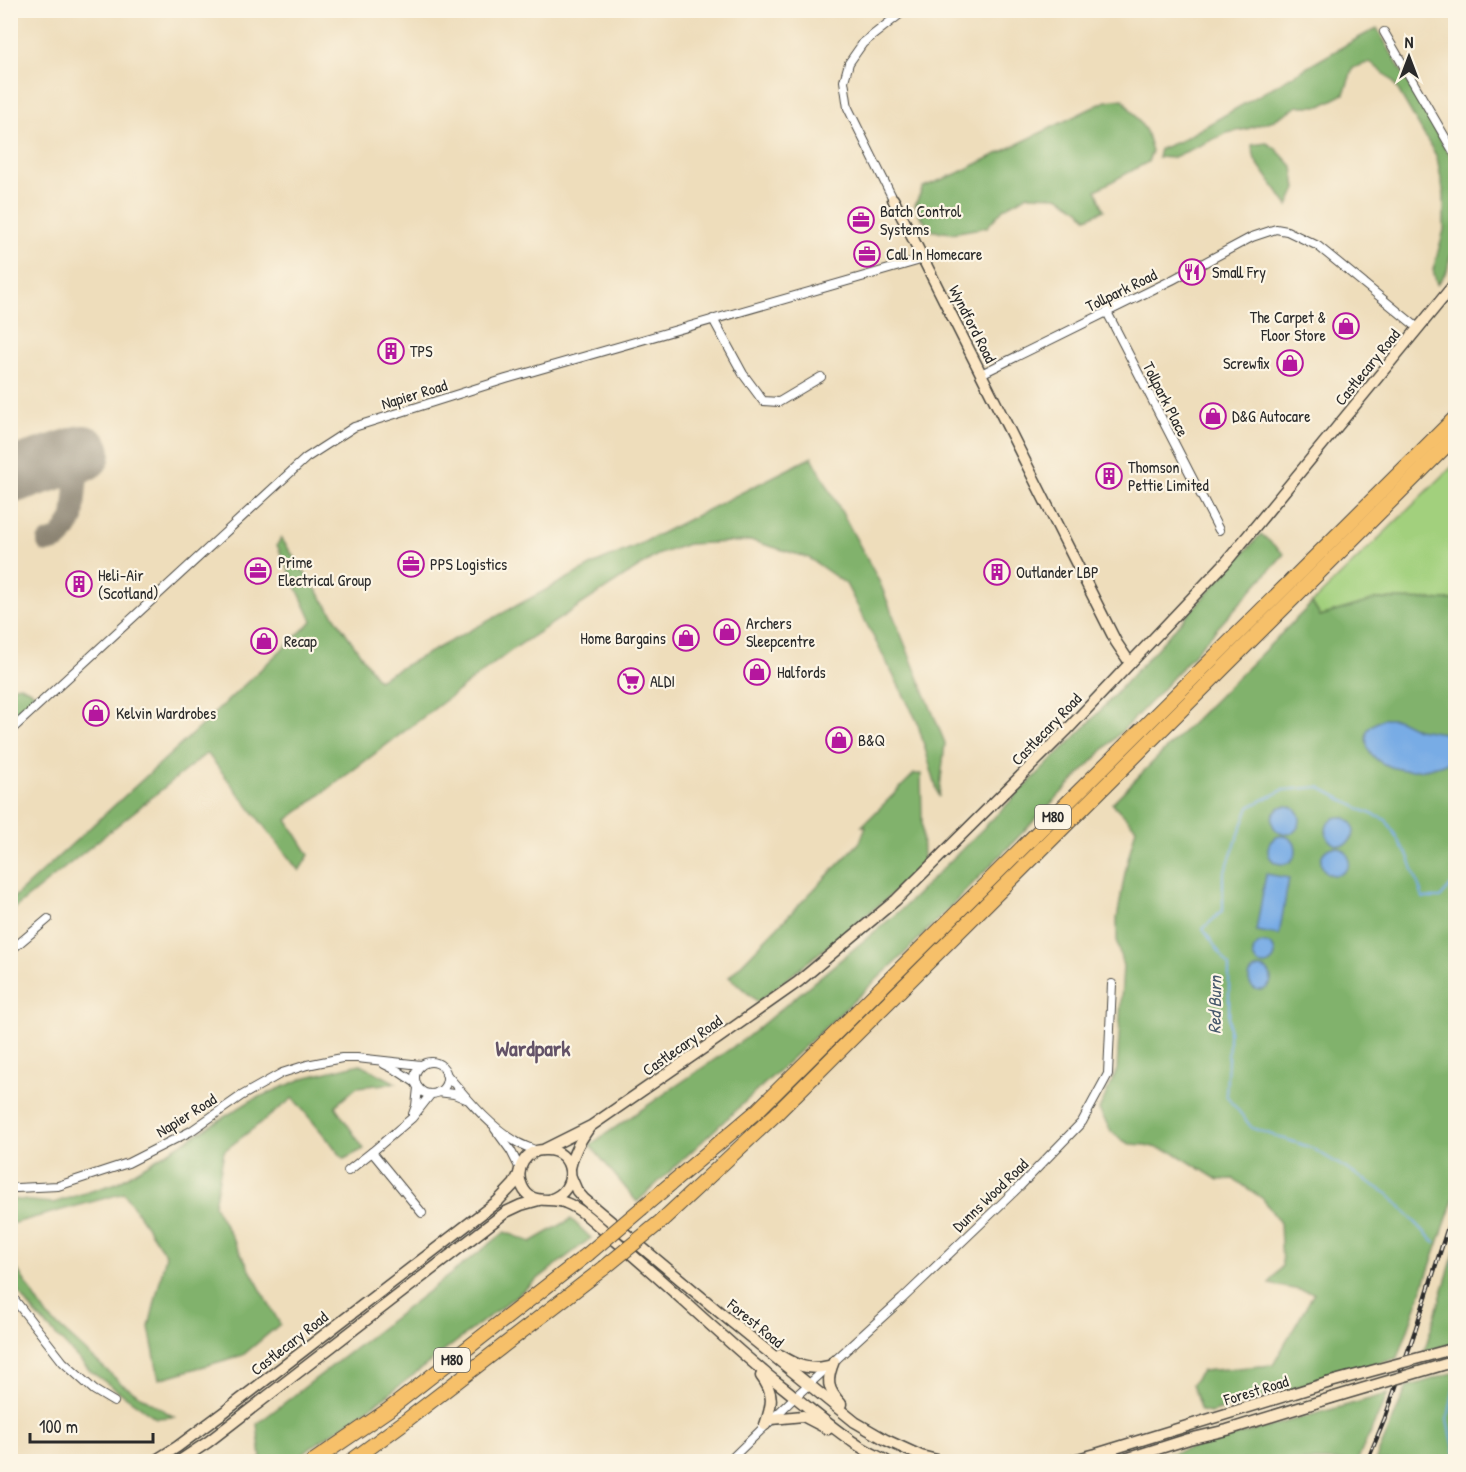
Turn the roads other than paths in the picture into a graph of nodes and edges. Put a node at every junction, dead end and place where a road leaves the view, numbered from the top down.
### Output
1 (905, 10) edge
2 (1384, 32) dead end
3 (1455, 156) edge
4 (893, 199) joint
5 (924, 260) junction
6 (1455, 282) edge
7 (1107, 312) junction
8 (713, 319) junction
9 (1418, 328) junction
10 (981, 374) junction
11 (820, 377) dead end
12 (1455, 417) edge
13 (1455, 436) edge
14 (1219, 530) dead end
15 (1130, 663) junction
16 (10, 731) edge
17 (48, 919) dead end
18 (10, 951) edge
19 (1112, 984) dead end
20 (372, 1060) junction
21 (421, 1065) junction
22 (446, 1074) junction
23 (417, 1085) junction
24 (434, 1093) junction
25 (468, 1100) junction
26 (412, 1118) junction
27 (491, 1123) junction
28 (591, 1126) junction
29 (541, 1150) junction
30 (372, 1152) junction
31 (348, 1171) dead end
32 (520, 1172) junction
33 (570, 1172) junction
34 (10, 1187) edge
35 (544, 1200) junction
36 (422, 1213) dead end
37 (10, 1294) edge
38 (754, 1340) junction
39 (1455, 1348) edge
40 (740, 1352) junction
41 (1455, 1361) edge
42 (831, 1364) junction
43 (788, 1368) junction
44 (808, 1384) junction
45 (795, 1397) junction
46 (114, 1402) dead end
47 (823, 1419) junction
48 (768, 1422) junction
49 (864, 1427) junction
50 (857, 1445) junction
51 (153, 1461) edge
52 (178, 1461) edge
53 (312, 1461) edge
54 (350, 1461) edge
55 (728, 1461) edge
56 (888, 1461) edge
57 (945, 1461) edge
58 (1066, 1461) edge
59 (1116, 1461) edge

1 - 4 street, Wyndford Road
2 - 3 street
4 - 5 street, Wyndford Road
5 - 8 street, Napier Road
5 - 10 street, Wyndford Road
6 - 9 street, Castlecary Road
7 - 9 street, Tollpark Road
7 - 10 street, Tollpark Road
7 - 14 street, Tollpark Place
8 - 11 street
8 - 16 street, Napier Road
9 - 15 street, Castlecary Road
10 - 15 street, Wyndford Road
12 - 53 highway, M80, bridge
13 - 54 highway, M80, bridge
15 - 28 street, Castlecary Road
17 - 18 street
19 - 42 street, Dunns Wood Road
20 - 21 street, Napier Road
20 - 23 street, Napier Road
20 - 34 street, Napier Road
21 - 22 street
21 - 23 street
22 - 24 street
22 - 25 street
23 - 24 street
23 - 26 street
24 - 25 street
24 - 26 street
25 - 27 street
26 - 30 street
27 - 29 street
27 - 32 street
28 - 29 street, Castlecary Road
28 - 33 street, Castlecary Road
29 - 32 street
29 - 33 street
30 - 31 street
30 - 36 street
32 - 35 street
32 - 51 street, Castlecary Road
33 - 35 street
33 - 38 street, Forest Road
35 - 40 street, Forest Road
35 - 52 street, Castlecary Road
37 - 46 street
38 - 42 street
38 - 43 street, Forest Road
39 - 58 street, Forest Road, bridge
40 - 45 street, Forest Road
40 - 48 street
41 - 59 street, Forest Road, bridge
42 - 44 street, Dunns Wood Road
42 - 49 street
43 - 44 street, Forest Road
43 - 45 street
44 - 45 street, Dunns Wood Road
44 - 47 street
44 - 49 street, Forest Road
45 - 47 street, Forest Road
45 - 48 street, Dunns Wood Road
47 - 50 street, Forest Road
48 - 50 street
48 - 55 street, Dunns Wood Road
49 - 57 street, Forest Road
50 - 56 street, Forest Road

